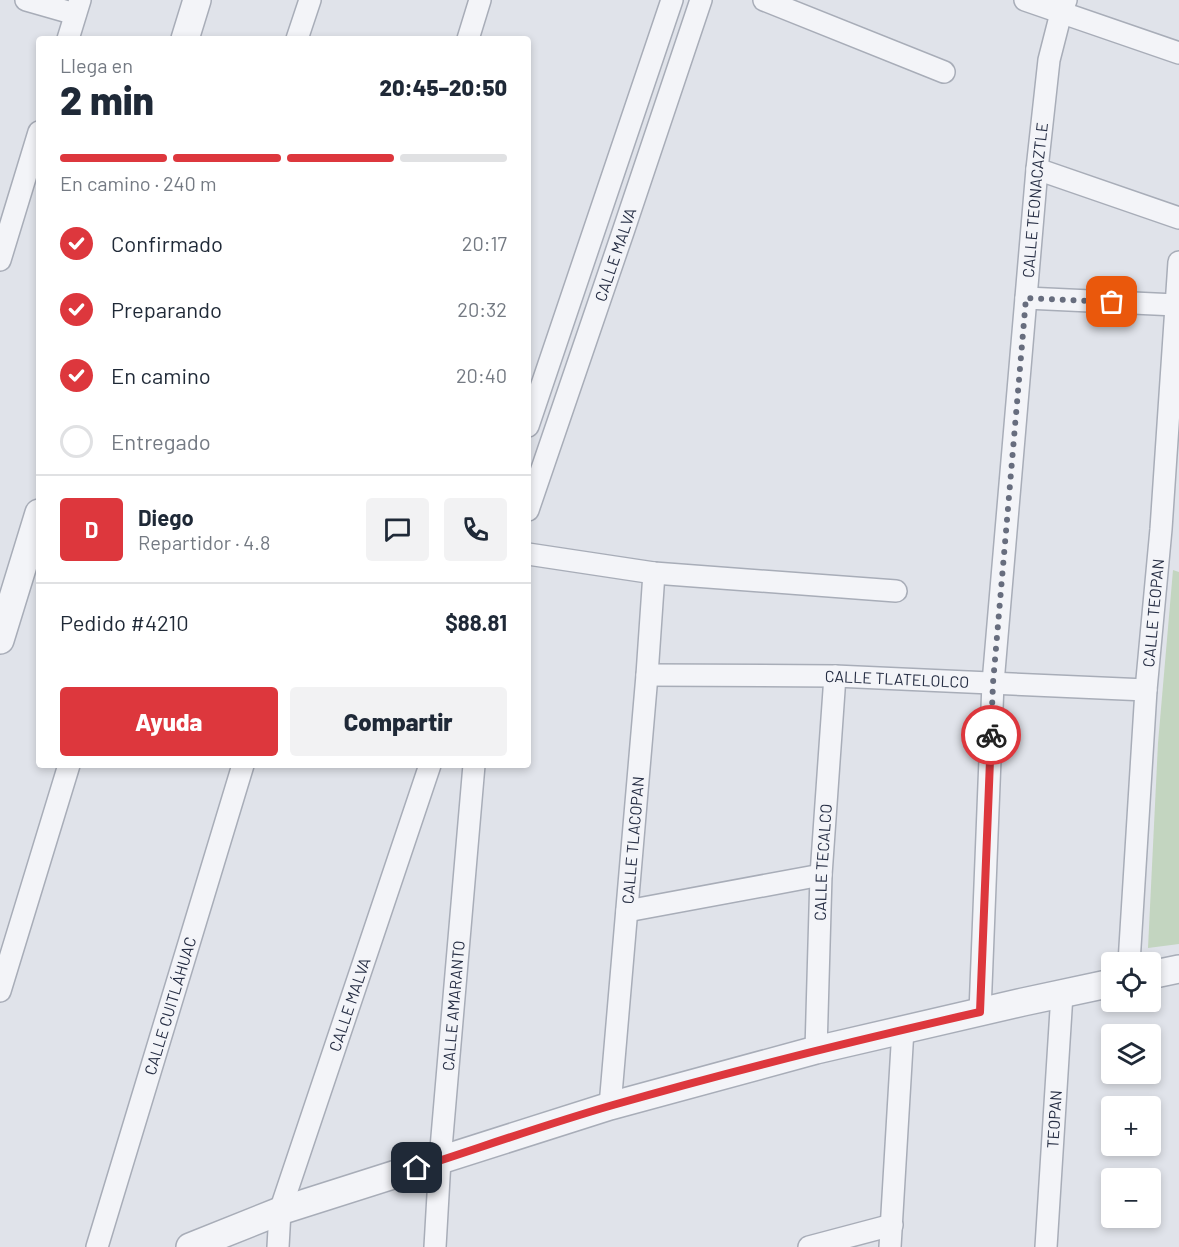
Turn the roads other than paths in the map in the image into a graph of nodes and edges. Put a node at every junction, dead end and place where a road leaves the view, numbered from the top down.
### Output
1 (26, 0) edge
2 (197, 0) edge
3 (310, 0) edge
4 (480, 0) edge
5 (672, 0) edge
6 (701, 0) edge
7 (764, 0) edge
8 (1025, 0) edge
9 (77, 7) edge
10 (1064, 7) edge
11 (69, 36) edge
12 (186, 36) edge
13 (298, 36) edge
14 (469, 36) edge
15 (1179, 53) edge
16 (944, 72) dead end
17 (36, 140) edge
18 (1037, 169) junction
19 (6, 218) edge
20 (1179, 218) edge
21 (0, 260) edge
22 (1179, 262) edge
23 (1026, 298) junction
24 (1176, 305) junction
25 (1175, 374) edge
26 (531, 417) edge
27 (531, 501) edge
28 (1170, 532) edge
29 (36, 534) edge
30 (531, 554) edge
31 (32, 561) edge
32 (654, 573) junction
33 (896, 591) dead end
34 (2, 625) edge
35 (647, 675) junction
36 (835, 676) junction
37 (993, 683) junction
38 (1146, 690) junction
39 (68, 768) edge
40 (242, 768) edge
41 (429, 768) edge
42 (474, 768) edge
43 (821, 875) junction
44 (627, 910) junction
45 (1130, 952) edge
46 (1179, 969) edge
47 (1161, 973) edge
48 (1101, 985) edge
49 (0, 991) edge
50 (1062, 994) junction
51 (980, 1012) junction
52 (903, 1029) junction
53 (816, 1050) junction
54 (610, 1106) junction
55 (440, 1160) junction
56 (280, 1211) junction
57 (892, 1225) junction
58 (97, 1247) edge
59 (190, 1247) edge
60 (278, 1247) edge
61 (435, 1247) edge
62 (809, 1247) edge
63 (890, 1247) edge
64 (1046, 1247) edge

1 - 9 street
2 - 12 street
3 - 13 street
4 - 14 street
5 - 26 street, CALLE MALVA
6 - 27 street, CALLE MALVA
7 - 16 street
8 - 10 street
9 - 11 street
10 - 15 street
10 - 18 street, CALLE TEONACAZTLE
17 - 19 street
18 - 20 street
18 - 23 street, CALLE TEONACAZTLE
19 - 21 street
22 - 24 street, CALLE TEOPAN
23 - 24 street
23 - 37 street, CALLE TEONACAZTLE
24 - 25 street, CALLE TEOPAN
25 - 28 street, CALLE TEOPAN
28 - 38 street, CALLE TEOPAN
29 - 31 street
30 - 32 street
31 - 34 street
32 - 33 street
32 - 35 street, CALLE TLACOPAN
35 - 36 street, CALLE TLATELOLCO
35 - 44 street, CALLE TLACOPAN
36 - 37 street, CALLE TLATELOLCO
36 - 43 street, CALLE TECALCO
37 - 38 street, CALLE TLATELOLCO
37 - 51 street, CALLE TEONACAZTLE
38 - 45 street, CALLE TEOPAN
39 - 49 street
40 - 58 street, CALLE CUITLÁHUAC
41 - 56 street, CALLE MALVA
42 - 55 street, CALLE AMARANTO
43 - 44 street
43 - 53 street, CALLE TECALCO
44 - 54 street, CALLE TLACOPAN
46 - 47 street
48 - 50 street
50 - 51 street
50 - 64 street, TEOPAN
51 - 52 street
52 - 53 street
52 - 57 street
53 - 54 street
54 - 55 street
55 - 56 street
55 - 61 street, CALLE AMARANTO
56 - 59 street
56 - 60 street, CALLE MALVA
57 - 62 street
57 - 63 street

